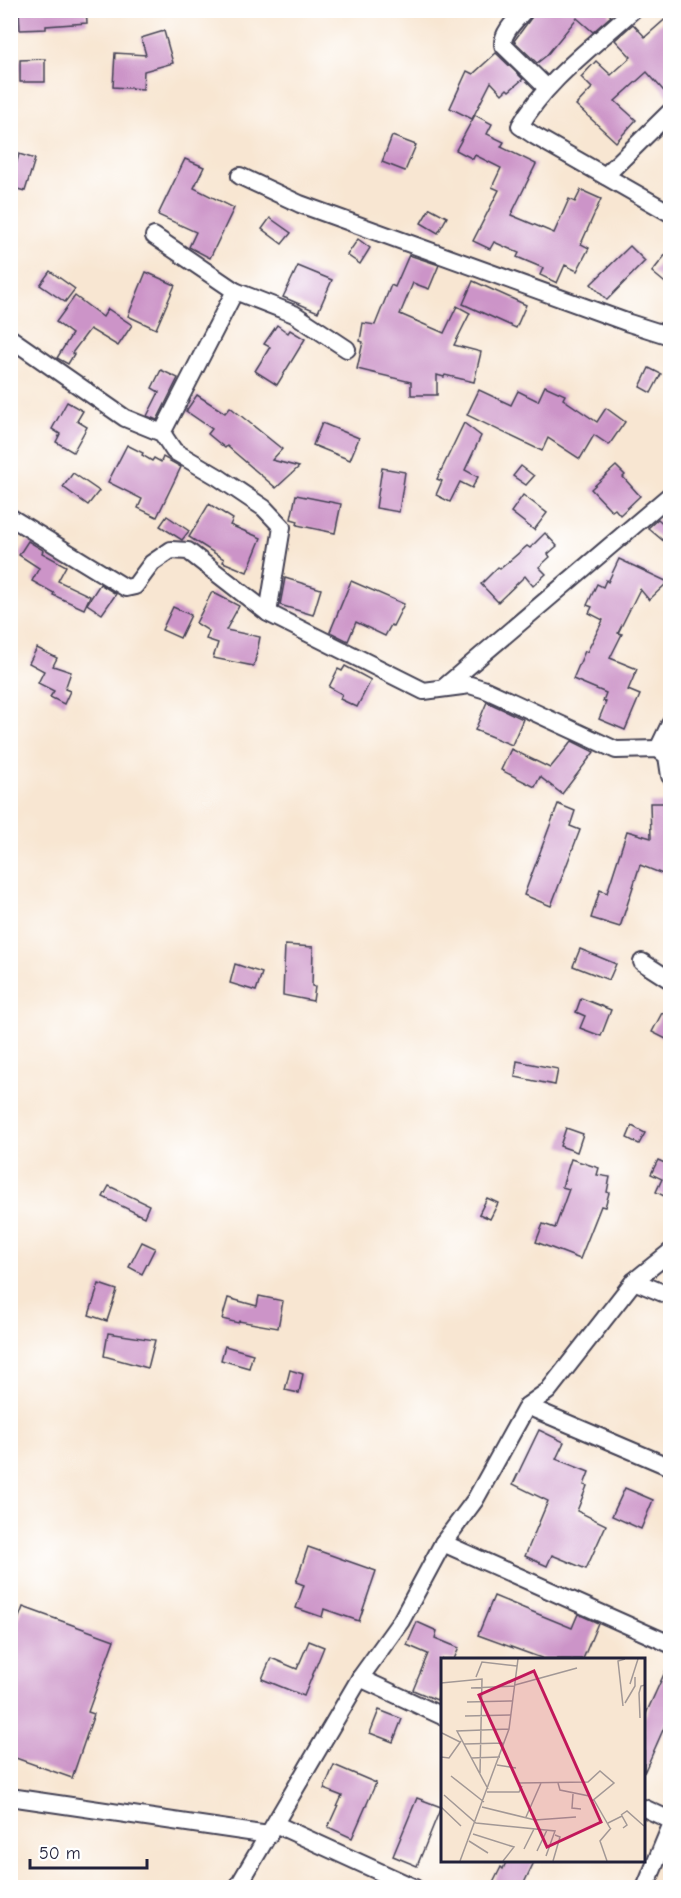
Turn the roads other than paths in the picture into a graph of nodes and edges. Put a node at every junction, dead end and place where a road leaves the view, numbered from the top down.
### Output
1 (525, 10) edge
2 (633, 10) edge
3 (548, 88) junction
4 (670, 112) edge
5 (240, 176) dead end
6 (605, 176) junction
7 (670, 213) edge
8 (154, 236) dead end
9 (235, 291) junction
10 (670, 336) edge
11 (10, 338) edge
12 (347, 349) dead end
13 (162, 432) junction
14 (670, 495) edge
15 (10, 517) edge
16 (268, 613) junction
17 (444, 688) junction
18 (670, 724) edge
19 (658, 749) junction
20 (670, 776) edge
21 (642, 962) dead end
22 (670, 980) edge
23 (670, 1252) edge
24 (634, 1281) junction
25 (670, 1296) edge
26 (527, 1406) junction
27 (670, 1467) edge
28 (443, 1544) junction
29 (670, 1644) edge
30 (360, 1678) junction
31 (441, 1716) edge
32 (10, 1797) edge
33 (645, 1808) edge
34 (670, 1820) edge
35 (670, 1828) edge
36 (272, 1830) junction
37 (237, 1887) edge
38 (415, 1887) edge
39 (645, 1887) edge

1 - 3 street
2 - 3 street
3 - 6 street
4 - 6 street
5 - 10 street
6 - 7 street
8 - 9 street
9 - 12 street
9 - 13 street
11 - 13 street
13 - 16 street
14 - 17 street
15 - 16 street
16 - 17 street
17 - 19 street
18 - 19 street
19 - 20 street
21 - 22 street
23 - 24 street
24 - 25 street
24 - 26 street
26 - 27 street
26 - 28 street
28 - 29 street
28 - 30 street
30 - 31 street
30 - 36 street
32 - 36 street
33 - 34 street
35 - 39 street
36 - 37 street
36 - 38 street

